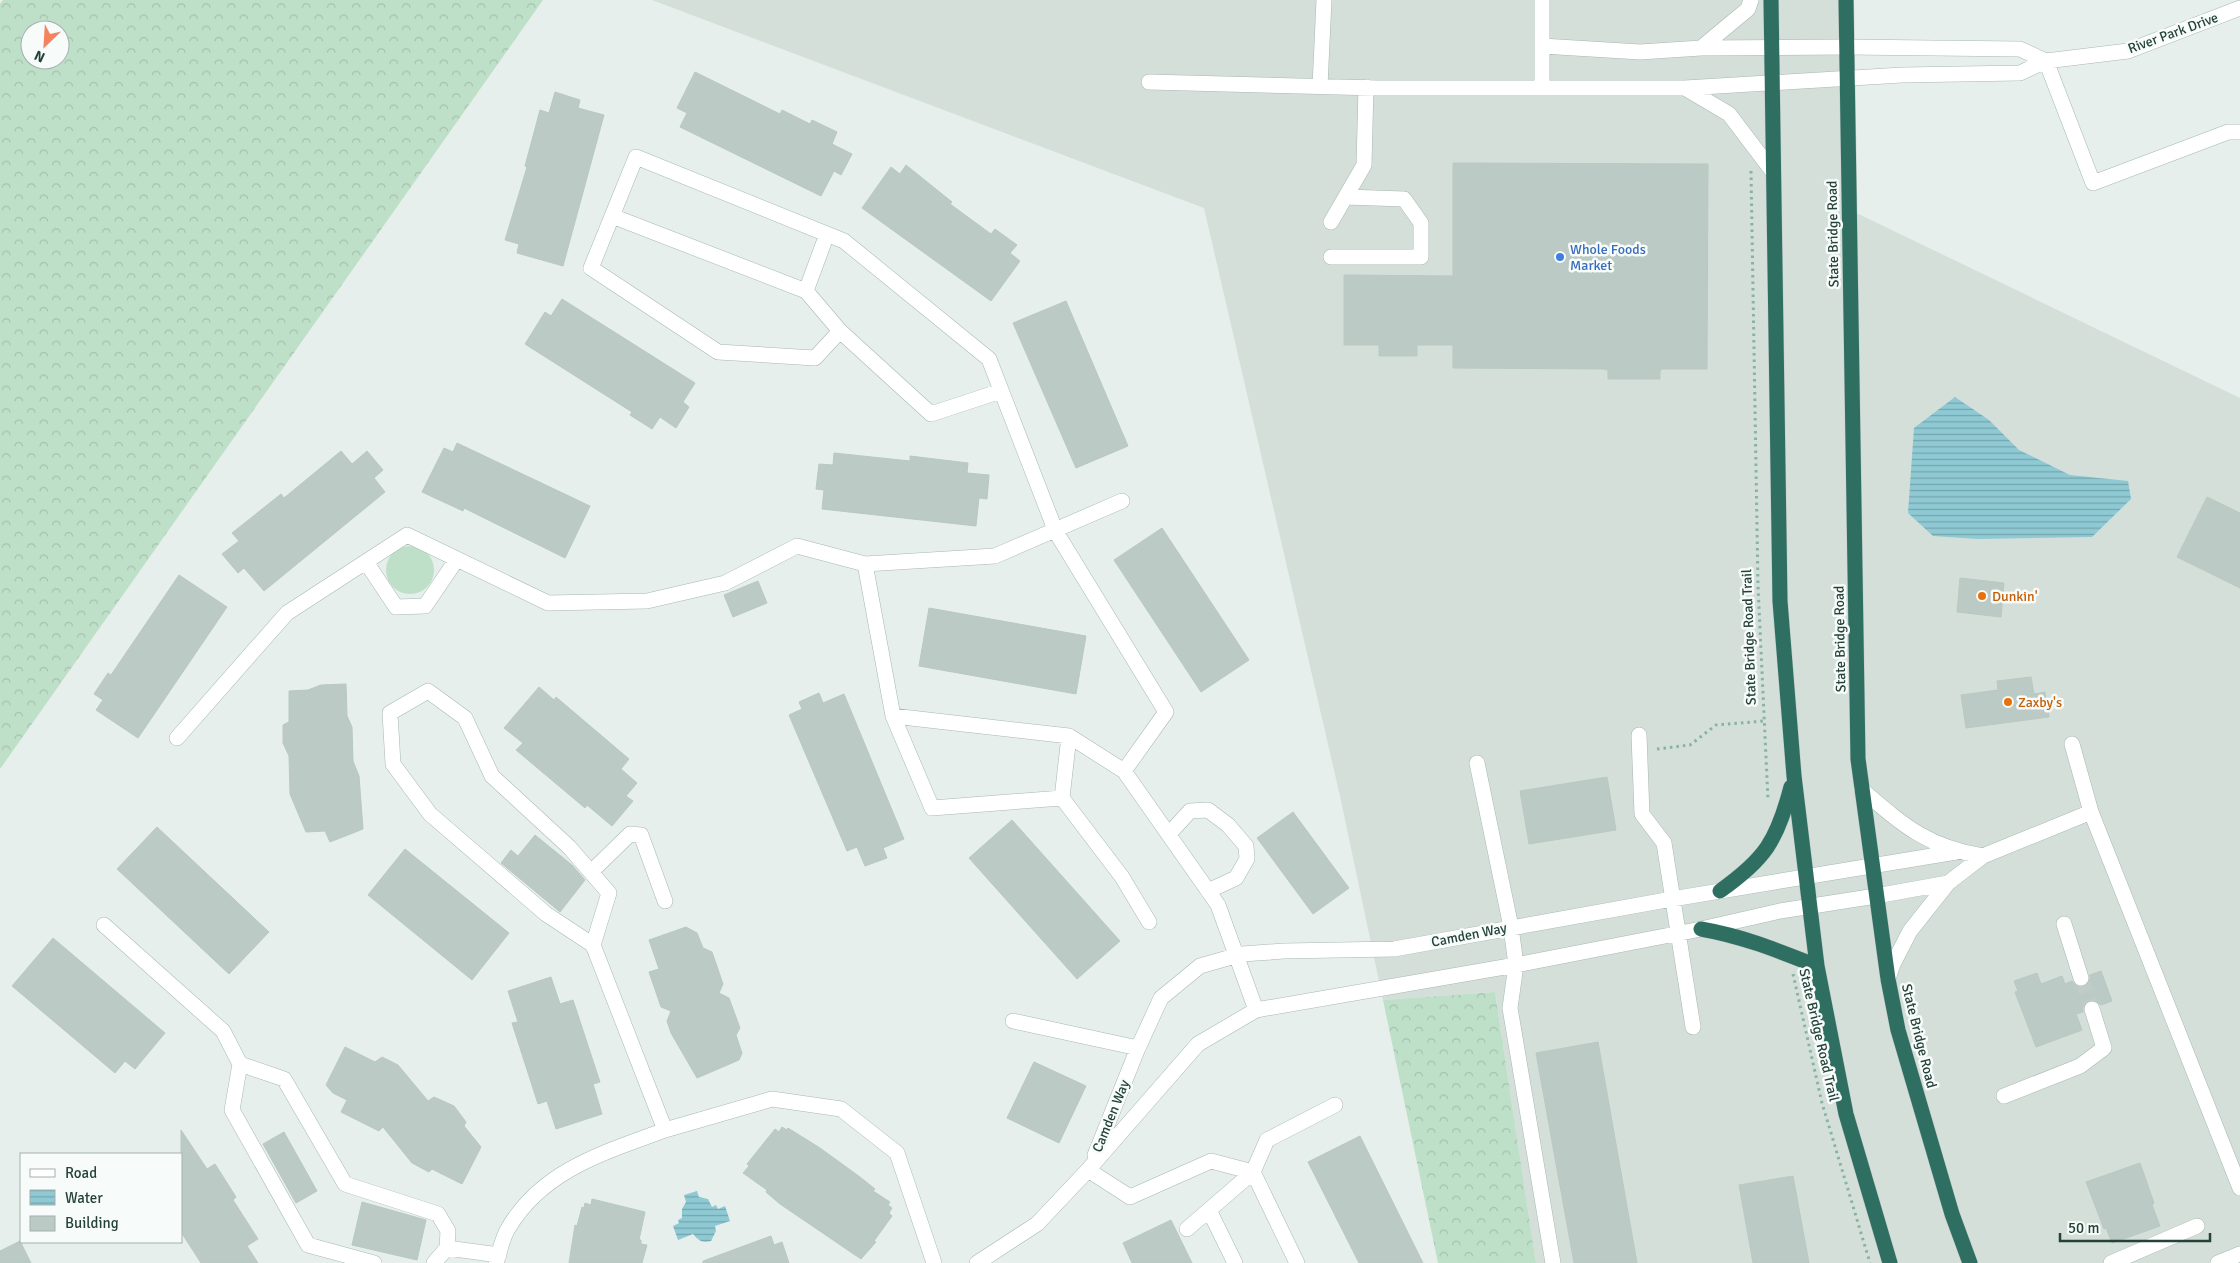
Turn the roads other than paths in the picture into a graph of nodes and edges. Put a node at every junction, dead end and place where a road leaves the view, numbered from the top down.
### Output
1 (1324, 0) edge
2 (1542, 0) edge
3 (1751, 0) edge
4 (1771, 0) edge
5 (1846, 0) edge
6 (2240, 8) edge
7 (1542, 46) junction
8 (1846, 46) junction
9 (1772, 47) junction
10 (1701, 48) junction
11 (2046, 61) junction
12 (1847, 79) junction
13 (1149, 82) dead end
14 (1772, 84) junction
15 (1320, 86) junction
16 (1366, 87) junction
17 (1542, 88) junction
18 (1685, 88) junction
19 (2240, 132) edge
20 (1773, 172) junction
21 (1346, 197) junction
22 (612, 216) junction
23 (1332, 222) dead end
24 (827, 234) junction
25 (1331, 257) dead end
26 (806, 291) junction
27 (840, 332) junction
28 (1001, 391) junction
29 (1122, 501) dead end
30 (1056, 532) junction
31 (457, 559) junction
32 (366, 562) junction
33 (865, 564) junction
34 (893, 716) junction
35 (1639, 735) dead end
36 (1069, 736) junction
37 (177, 738) dead end
38 (2072, 744) dead end
39 (1477, 763) dead end
40 (1124, 771) junction
41 (1794, 776) junction
42 (1862, 790) junction
43 (1062, 798) junction
44 (2091, 812) junction
45 (1168, 834) junction
46 (1956, 852) junction
47 (1982, 856) junction
48 (1872, 865) junction
49 (591, 872) junction
50 (1806, 876) junction
51 (1948, 882) junction
52 (1208, 891) junction
53 (1720, 891) junction
54 (1876, 896) junction
55 (1672, 899) junction
56 (665, 901) dead end
57 (1810, 905) junction
58 (1149, 922) dead end
59 (104, 924) dead end
60 (2064, 924) dead end
61 (1511, 927) junction
62 (1702, 929) junction
63 (1677, 933) junction
64 (593, 945) junction
65 (1236, 956) junction
66 (1516, 965) junction
67 (1817, 966) junction
68 (2081, 978) tunnel mouth
69 (1888, 979) junction
70 (2092, 1009) tunnel mouth
71 (1256, 1010) junction
72 (1013, 1020) dead end
73 (1693, 1027) dead end
74 (1138, 1048) junction
75 (240, 1064) junction
76 (2004, 1096) dead end
77 (1335, 1105) dead end
78 (665, 1130) junction
79 (1088, 1170) junction
80 (1252, 1172) junction
81 (2240, 1188) edge
82 (1209, 1210) junction
83 (2197, 1226) dead end
84 (1187, 1229) dead end
85 (447, 1248) junction
86 (2240, 1254) edge
87 (497, 1259) edge
88 (374, 1263) edge
89 (434, 1263) edge
90 (934, 1263) edge
91 (976, 1263) edge
92 (1235, 1263) edge
93 (1297, 1263) edge
94 (1553, 1263) edge
95 (1890, 1263) edge
96 (1970, 1263) edge
97 (2111, 1263) edge
98 (2218, 1263) edge

1 - 15 street
2 - 7 street
3 - 10 street
4 - 9 highway
5 - 8 highway, State Bridge Road
6 - 11 street, River Park Drive
7 - 10 street
7 - 17 street
8 - 9 street
8 - 11 street
8 - 12 highway, State Bridge Road
9 - 10 street
9 - 14 highway
11 - 12 street, River Park Drive
11 - 19 street
12 - 14 street, River Park Drive
12 - 42 highway, State Bridge Road
13 - 15 street, River Park Drive
14 - 18 street, River Park Drive
14 - 20 highway
15 - 16 street, River Park Drive
16 - 17 street, River Park Drive
16 - 21 street
17 - 18 street, River Park Drive
18 - 20 street
20 - 41 highway
21 - 23 street
21 - 25 street
22 - 24 street
22 - 26 street
22 - 27 street
24 - 26 street
24 - 28 street
26 - 27 street
27 - 28 street
28 - 30 street
29 - 30 street
30 - 33 street
30 - 40 street
31 - 32 street
31 - 32 street
31 - 33 street
32 - 37 street
33 - 34 street
34 - 36 street
34 - 43 street
35 - 55 street
36 - 40 street
36 - 43 street
38 - 44 street
39 - 61 street
40 - 45 street
41 - 50 highway
41 - 53 highway
42 - 46 street
42 - 48 highway, State Bridge Road
43 - 58 street
44 - 47 street
44 - 81 street
45 - 52 street
45 - 52 street
46 - 47 street
46 - 48 street, Camden Way
47 - 51 street
48 - 50 street, Camden Way
48 - 54 highway, State Bridge Road
49 - 56 street
49 - 64 street
49 - 64 street
50 - 53 street, Camden Way
50 - 57 highway
51 - 54 street, Camden Way
51 - 69 street
52 - 65 street
53 - 55 street, Camden Way
54 - 57 street, Camden Way
54 - 69 highway, State Bridge Road
55 - 61 street, Camden Way
55 - 63 street
57 - 62 street, Camden Way
57 - 67 highway
59 - 75 street
60 - 68 street
61 - 65 street, Camden Way
61 - 66 street
62 - 63 street, Camden Way
62 - 67 highway
63 - 66 street, Camden Way
63 - 73 street
64 - 78 street
65 - 71 street
65 - 74 street, Camden Way
66 - 71 street, Camden Way
66 - 94 street
67 - 95 highway
69 - 96 highway, State Bridge Road
70 - 76 street
71 - 79 street, Camden Way
72 - 74 street
74 - 79 street, Camden Way
75 - 85 street
75 - 88 street
77 - 80 street
78 - 87 street
78 - 90 street
79 - 80 street
79 - 91 street
80 - 82 street
80 - 93 street
82 - 84 street
82 - 92 street
83 - 97 street
85 - 87 street
85 - 89 street
86 - 98 street

